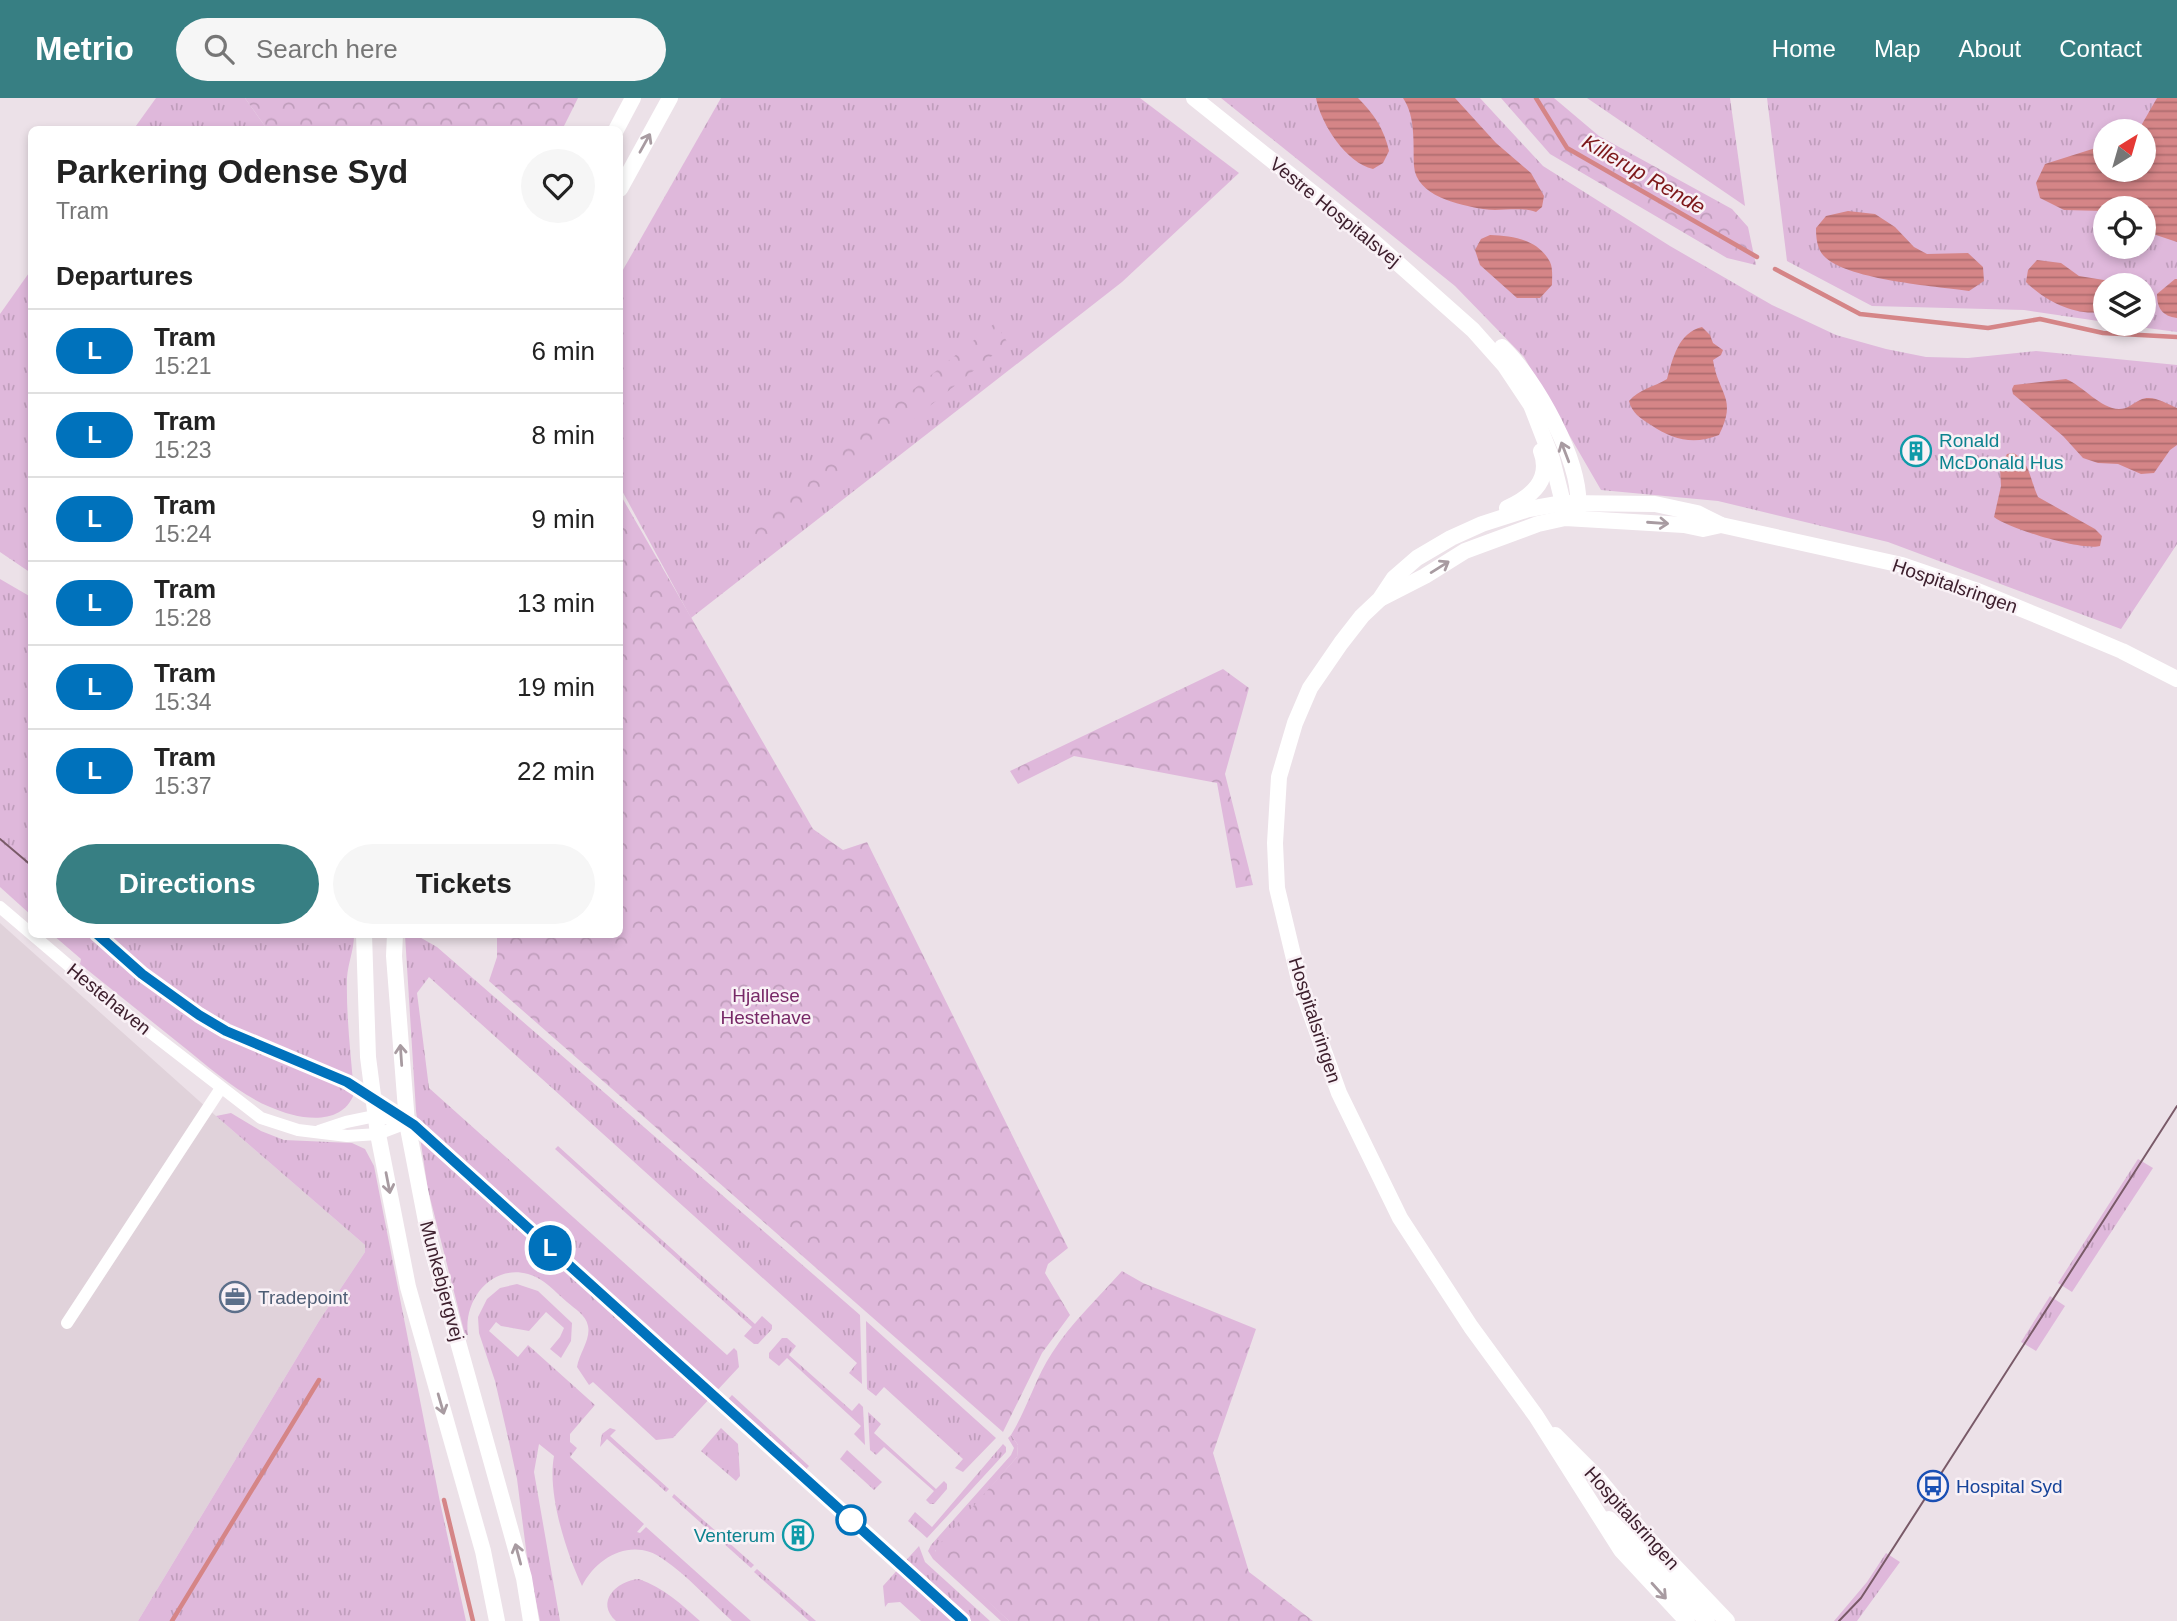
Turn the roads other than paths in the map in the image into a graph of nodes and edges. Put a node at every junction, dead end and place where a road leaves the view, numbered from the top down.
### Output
1 (633, 98) edge
2 (670, 98) edge
3 (1194, 98) edge
4 (618, 126) edge
5 (623, 184) edge
6 (1473, 330) junction
7 (1573, 508) junction
8 (1468, 530) junction
9 (1380, 599) junction
10 (2177, 680) edge
11 (0, 907) edge
12 (28, 931) edge
13 (36, 938) edge
14 (364, 938) edge
15 (395, 938) edge
16 (221, 1088) junction
17 (375, 1116) junction
18 (407, 1123) junction
19 (316, 1132) junction
20 (378, 1134) junction
21 (67, 1323) dead end
22 (1535, 1416) junction
23 (1581, 1489) junction
24 (497, 1621) edge
25 (530, 1621) edge
26 (1687, 1621) edge
27 (1707, 1621) edge
28 (1727, 1621) edge

1 - 4 street
5 -> 2 street
3 - 6 street, Vestre Hospitalsvej
6 - 7 street, Vestre Hospitalsvej
6 - 8 street
7 - 8 street, Hospitalsringen
9 -> 7 street, Hospitalsringen
7 - 10 street, Hospitalsringen
8 - 9 street, Hospitalsringen
9 - 22 street, Hospitalsringen
11 - 12 street, Hestehaven
13 - 16 street, Hestehaven
14 - 17 street, Munkebjergvej
18 -> 15 street, Munkebjergvej
16 - 19 street, Hestehaven
16 - 21 street
17 - 18 street, Hestehaven
17 - 19 street, Hestehaven
17 - 20 street, Munkebjergvej
18 - 20 street, Hestehaven
25 -> 18 street, Munkebjergvej
19 - 20 street, Hestehaven
20 -> 24 street, Munkebjergvej
22 - 23 street, Hospitalsringen
22 - 28 street, Hospitalsringen
23 -> 26 street, Hospitalsringen
23 - 27 street

